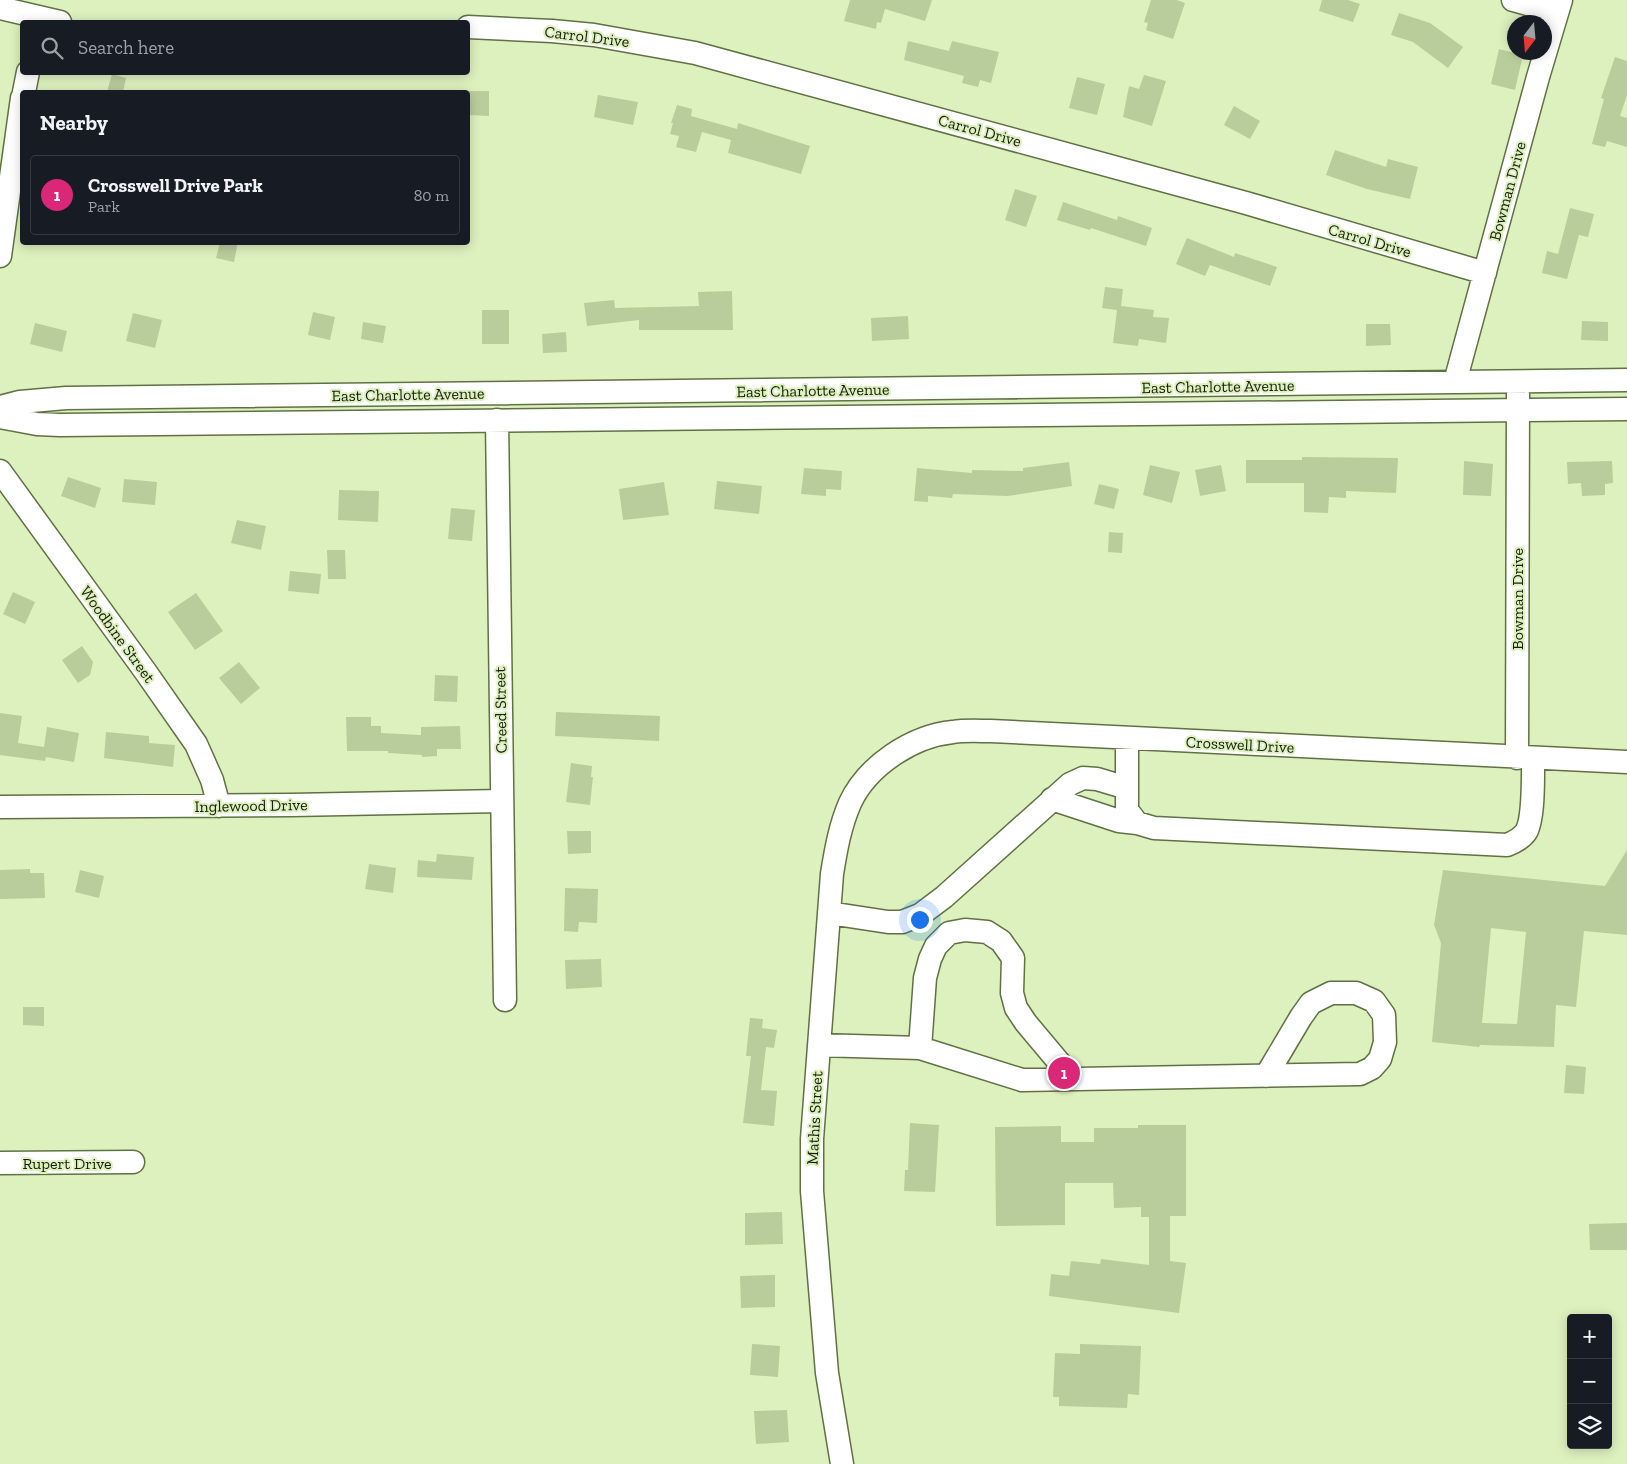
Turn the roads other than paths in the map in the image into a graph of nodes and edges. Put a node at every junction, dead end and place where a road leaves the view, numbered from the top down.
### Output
1 (1513, 0) edge
2 (1559, 6) edge
3 (0, 8) edge
4 (46, 16) edge
5 (470, 27) edge
6 (27, 75) edge
7 (24, 90) edge
8 (20, 112) edge
9 (0, 256) edge
10 (1485, 273) junction
11 (1627, 380) edge
12 (1518, 381) junction
13 (1455, 382) junction
14 (0, 407) edge
15 (1627, 409) edge
16 (1518, 410) junction
17 (0, 417) edge
18 (497, 420) junction
19 (0, 471) edge
20 (1127, 738) junction
21 (1525, 758) junction
22 (1627, 762) edge
23 (867, 778) joint
24 (1127, 788) junction
25 (1052, 799) junction
26 (502, 801) junction
27 (219, 806) junction
28 (0, 807) edge
29 (1137, 823) junction
30 (829, 914) junction
31 (505, 1000) dead end
32 (819, 1045) junction
33 (920, 1048) junction
34 (1266, 1076) junction
35 (1073, 1080) junction
36 (133, 1162) dead end
37 (0, 1163) edge
38 (842, 1464) edge

1 - 2 street
2 - 10 street, Bowman Drive
3 - 4 street
5 - 10 street, Carrol Drive
6 - 7 street
8 - 9 street
10 - 13 street, Bowman Drive
11 - 12 street, East Charlotte Avenue
12 - 13 street, East Charlotte Avenue
12 - 16 street, Bowman Drive
13 - 14 street, East Charlotte Avenue
15 - 16 street, East Charlotte Avenue
16 - 18 street, East Charlotte Avenue
16 - 21 street, Bowman Drive
17 - 18 street, East Charlotte Avenue
18 - 26 street, Creed Street
19 - 27 street, Woodbine Street
20 - 21 street, Crosswell Drive
20 - 23 street, Crosswell Drive
20 - 24 street
21 - 22 street, Crosswell Drive
21 - 29 street, Bowman Drive
23 - 30 street, Mathis Street
24 - 25 street
24 - 29 street
25 - 29 street, Bowman Drive
25 - 30 street
26 - 27 street, Inglewood Drive
26 - 31 street, Creed Street
27 - 28 street, Inglewood Drive
30 - 32 street, Mathis Street
32 - 33 street
32 - 38 street, Mathis Street
33 - 35 street
33 - 35 street
34 - 34 street
34 - 35 street
36 - 37 street, Rupert Drive

